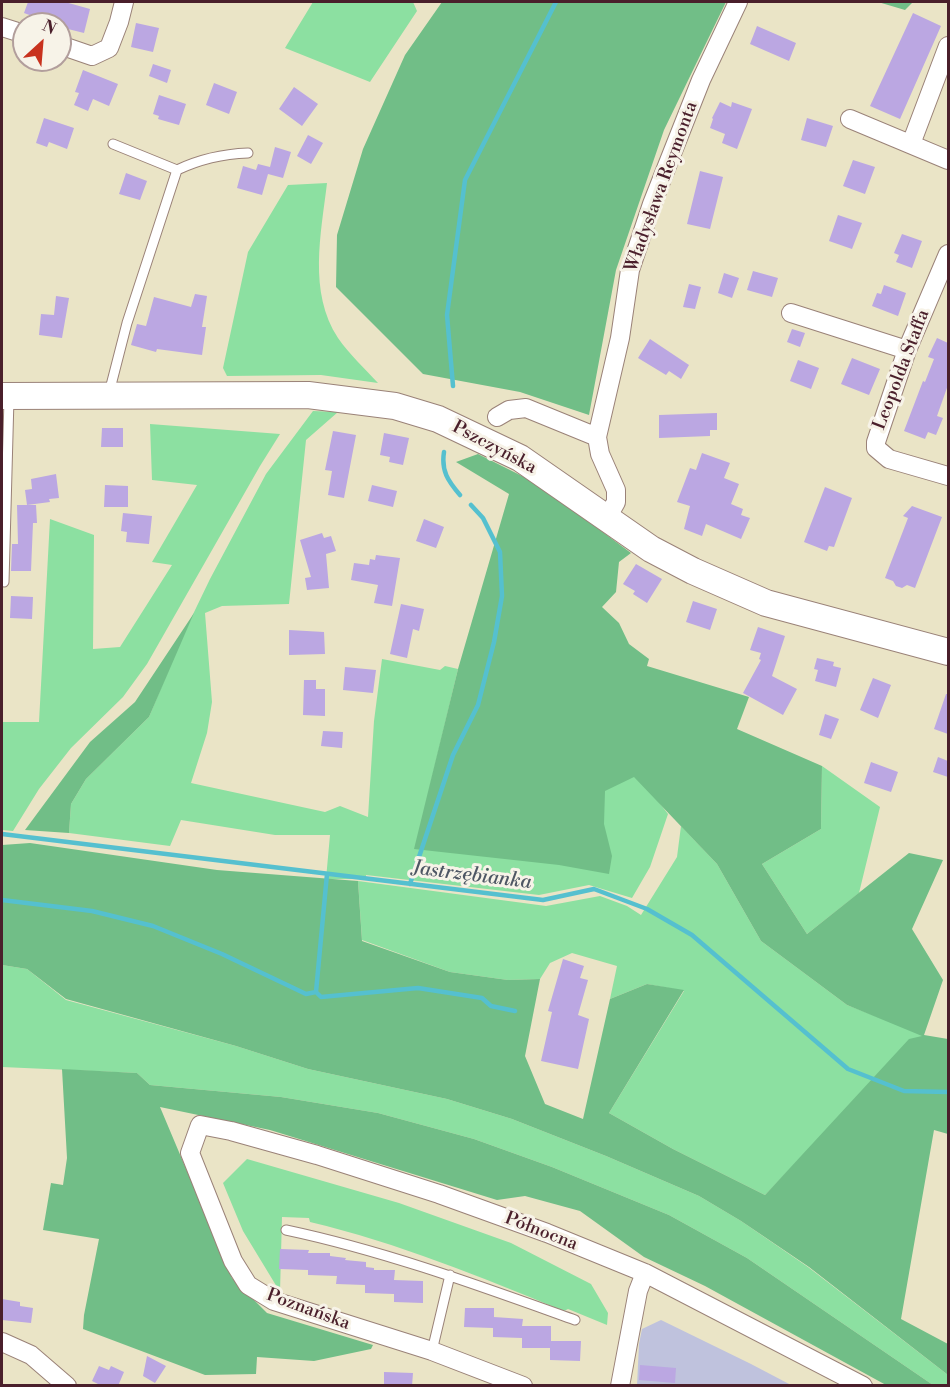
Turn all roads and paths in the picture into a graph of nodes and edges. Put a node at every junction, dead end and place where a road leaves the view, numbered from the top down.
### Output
1 (124, 2) edge
2 (738, 2) edge
3 (948, 46) edge
4 (72, 49) edge
5 (850, 119) dead end
6 (113, 144) dead end
7 (911, 144) junction
8 (248, 153) dead end
9 (948, 160) edge
10 (177, 170) junction
11 (948, 254) edge
12 (791, 313) dead end
13 (907, 350) junction
14 (109, 395) junction
15 (5, 396) edge
16 (497, 417) dead end
17 (597, 437) junction
18 (948, 476) edge
19 (607, 518) junction
20 (4, 582) dead end
21 (948, 652) edge
22 (200, 1125) joint
23 (286, 1230) dead end
24 (645, 1274) junction
25 (450, 1275) junction
26 (575, 1320) dead end
27 (2, 1342) edge
28 (432, 1352) junction
29 (67, 1386) edge
30 (523, 1386) edge
31 (620, 1386) edge
32 (863, 1386) edge

1 - 4 street
2 - 17 street, Władysława Reymonta
3 - 7 street
5 - 7 street
6 - 10 lane
7 - 9 street
8 - 10 lane
10 - 14 lane
11 - 13 street, Leopolda Staffa
12 - 13 street
13 - 18 street, Leopolda Staffa
14 - 15 street, Pszczyńska
14 - 19 street, Pszczyńska
15 - 20 lane
16 - 17 street
17 - 19 street, Władysława Reymonta
19 - 21 street, Pszczyńska
22 - 24 street, Północna
22 - 28 street, Poznańska
23 - 25 lane
24 - 31 street
24 - 32 street, Północna
25 - 26 lane
25 - 28 lane
27 - 29 street
28 - 30 street, Poznańska

